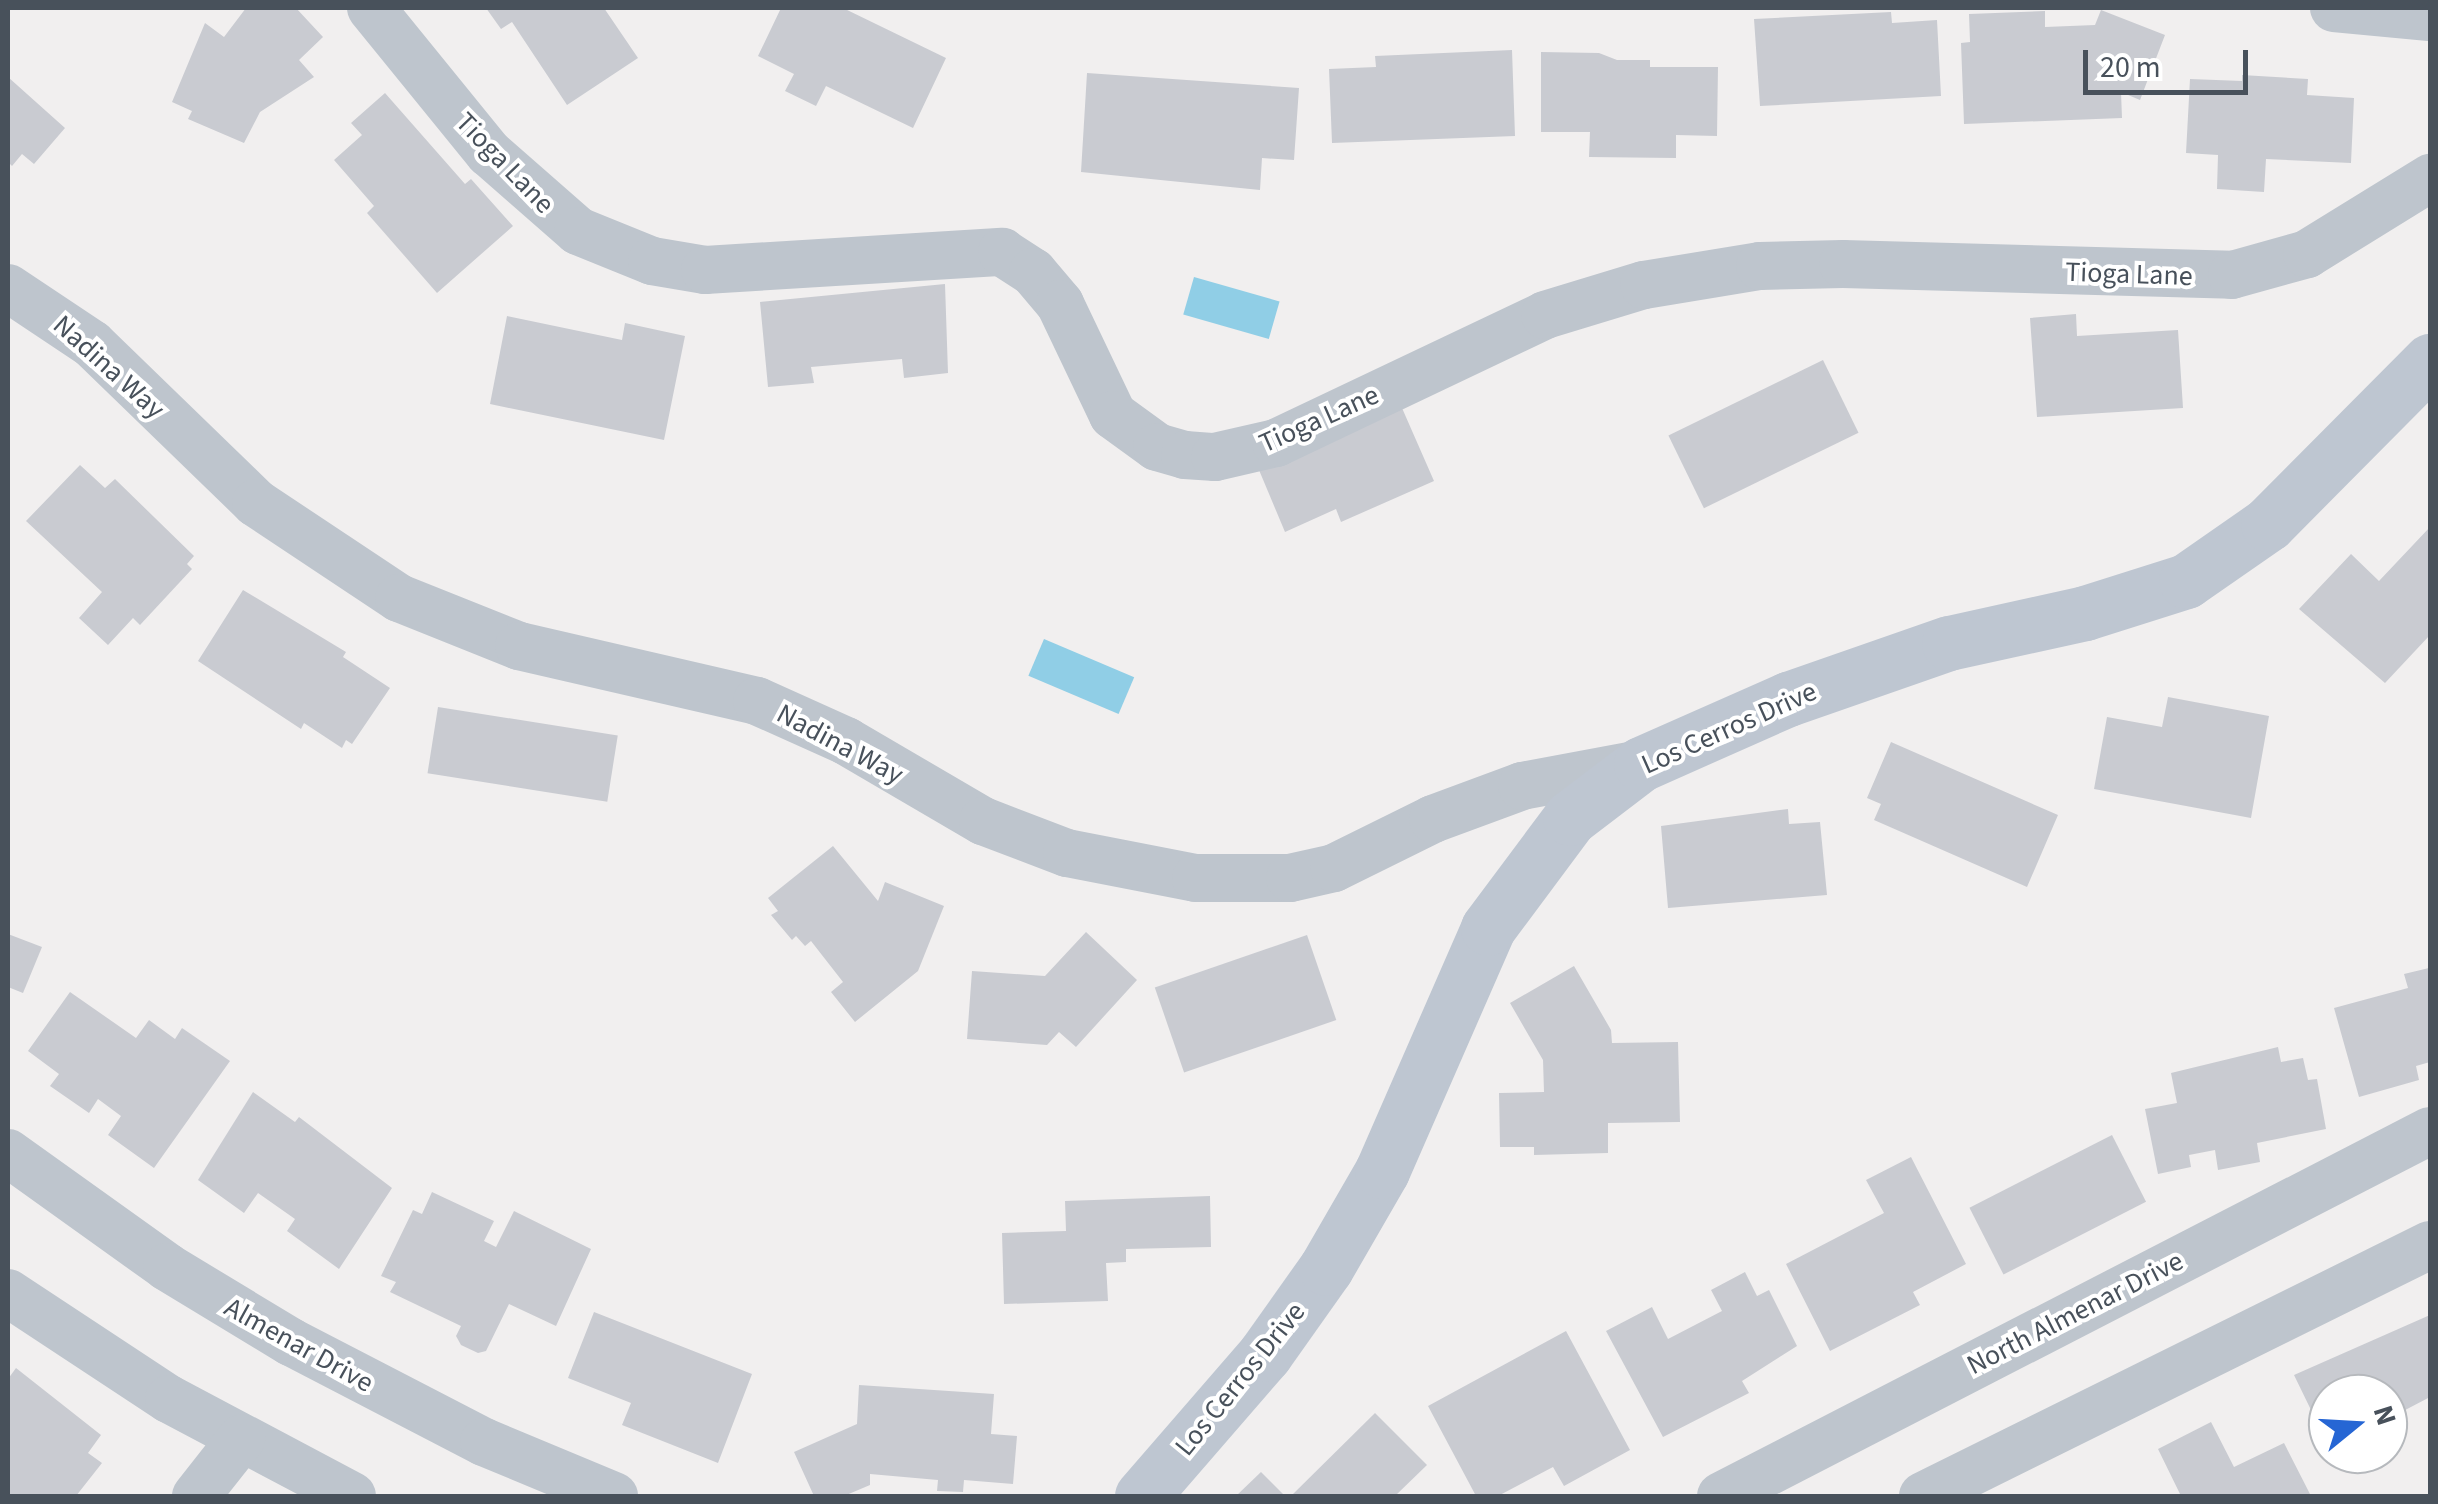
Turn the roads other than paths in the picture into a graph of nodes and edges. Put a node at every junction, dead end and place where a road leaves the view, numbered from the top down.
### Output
1 (370, 8) edge
2 (2334, 8) edge
3 (2430, 17) edge
4 (2430, 178) edge
5 (8, 288) edge
6 (2430, 361) edge
7 (1640, 764) junction
8 (2430, 1131) edge
9 (8, 1152) edge
10 (2430, 1245) edge
11 (8, 1293) edge
12 (241, 1439) junction
13 (196, 1496) edge
14 (352, 1496) edge
15 (614, 1496) edge
16 (1142, 1496) edge
17 (1721, 1496) edge
18 (1923, 1496) edge

1 - 4 street, Tioga Lane
2 - 3 street
5 - 7 street, Nadina Way
6 - 7 street, Los Cerros Drive
7 - 16 street, Los Cerros Drive
8 - 17 street, North Almenar Drive
9 - 15 street, Almenar Drive
10 - 18 street
11 - 12 street
12 - 13 street
12 - 14 street

